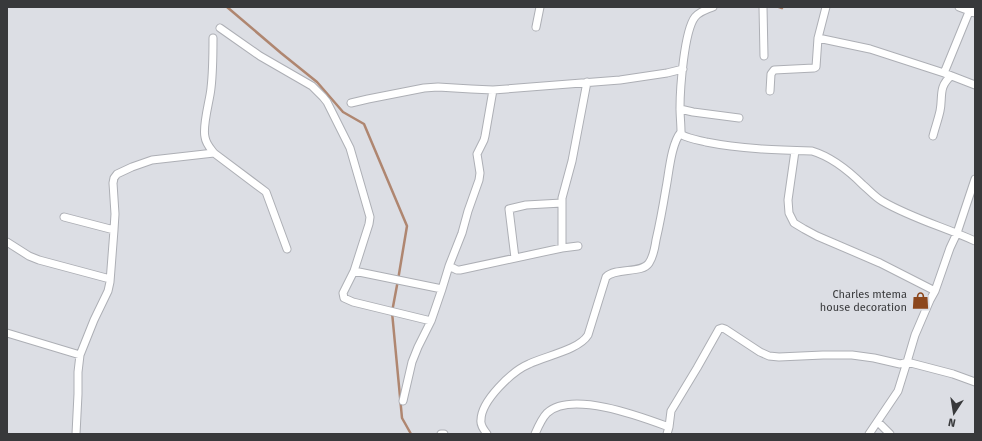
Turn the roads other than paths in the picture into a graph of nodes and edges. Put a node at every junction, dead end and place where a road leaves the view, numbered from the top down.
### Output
1 (540, 7) edge
2 (697, 7) edge
3 (713, 7) edge
4 (763, 7) edge
5 (826, 7) edge
6 (959, 7) edge
7 (706, 10) junction
8 (972, 11) edge
9 (536, 26) dead end
10 (220, 28) dead end
11 (213, 38) dead end
12 (818, 38) junction
13 (764, 56) dead end
14 (683, 69) junction
15 (947, 74) junction
16 (587, 82) junction
17 (975, 86) edge
18 (493, 90) junction
19 (770, 91) dead end
20 (351, 103) dead end
21 (680, 109) junction
22 (739, 118) dead end
23 (681, 132) junction
24 (933, 136) dead end
25 (795, 151) junction
26 (214, 153) junction
27 (975, 179) edge
28 (562, 203) junction
29 (64, 217) dead end
30 (114, 230) junction
31 (957, 233) junction
32 (975, 241) edge
33 (7, 242) edge
34 (578, 246) dead end
35 (562, 248) junction
36 (287, 249) dead end
37 (516, 258) junction
38 (449, 266) junction
39 (354, 271) junction
40 (110, 279) junction
41 (442, 289) junction
42 (935, 291) junction
43 (431, 321) junction
44 (7, 333) edge
45 (80, 355) junction
46 (908, 362) junction
47 (975, 382) edge
48 (403, 402) dead end
49 (878, 422) junction
50 (668, 430) edge
51 (76, 434) edge
52 (441, 434) edge
53 (444, 434) edge
54 (487, 434) edge
55 (535, 434) edge
56 (869, 434) edge
57 (890, 434) edge

1 - 9 street
2 - 7 street
3 - 7 street
4 - 13 street
5 - 12 street
6 - 8 street
7 - 14 street
8 - 15 street
10 - 39 street
11 - 26 street
12 - 15 street
12 - 19 street
14 - 16 street
14 - 21 street
15 - 17 street
15 - 24 street
16 - 18 street
16 - 28 street
18 - 20 street
18 - 38 street
21 - 22 street
21 - 23 street
23 - 25 street
23 - 54 street
25 - 31 street
25 - 42 street
26 - 30 street
26 - 36 street
27 - 31 street
28 - 35 street
28 - 37 street
29 - 30 street
30 - 40 street
31 - 32 street
31 - 42 street
33 - 40 street
34 - 35 street
35 - 37 street
37 - 38 street
38 - 41 street
39 - 41 street
39 - 43 street
40 - 45 street
41 - 43 street
42 - 46 street
43 - 48 street
44 - 45 street
45 - 51 street
46 - 47 street
46 - 49 street
46 - 50 street
49 - 56 street
49 - 57 street
50 - 55 street
52 - 53 street

